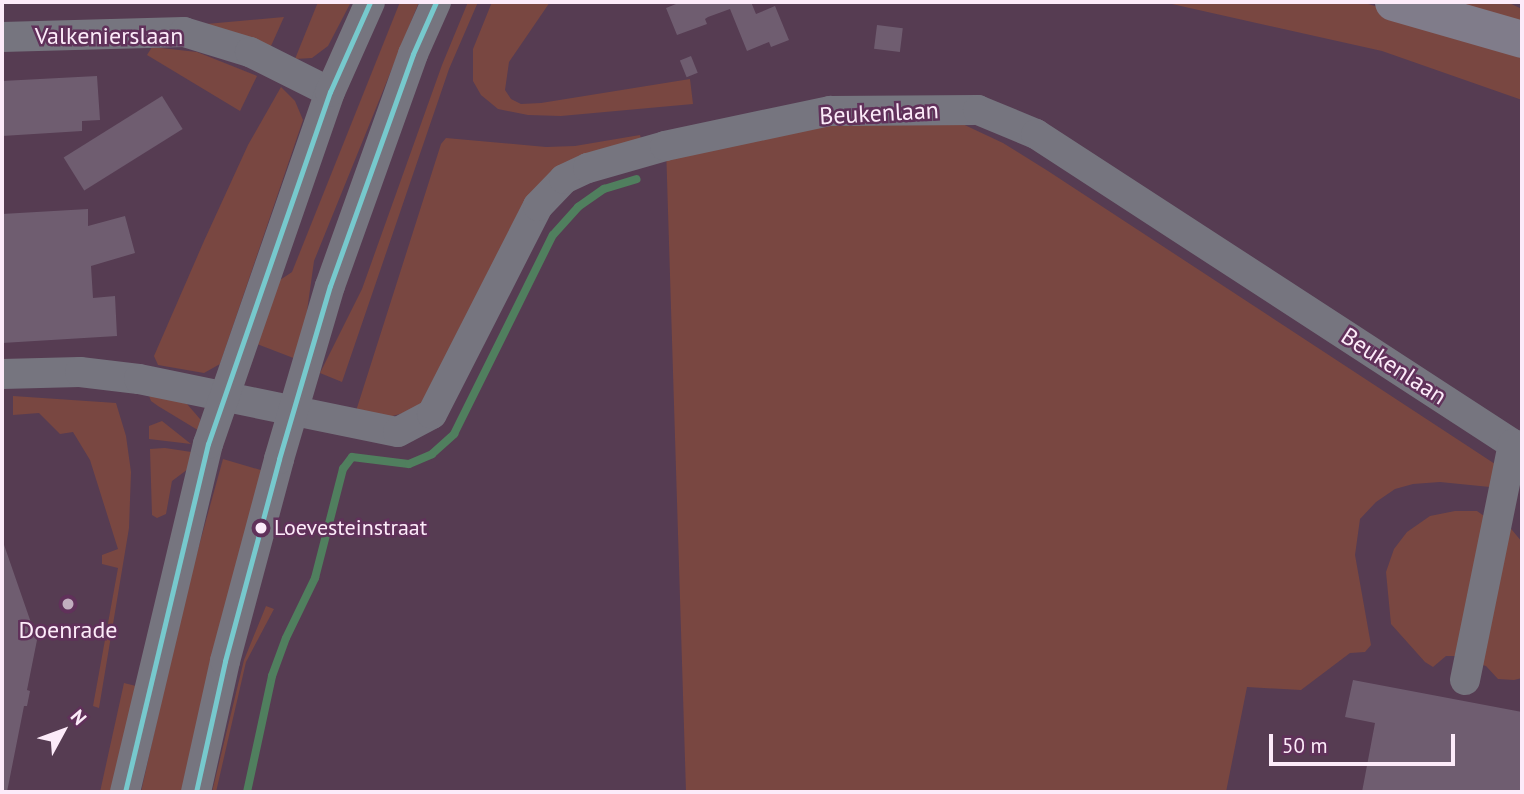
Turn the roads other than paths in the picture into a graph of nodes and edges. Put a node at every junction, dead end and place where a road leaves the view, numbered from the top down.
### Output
1 (370, 2) edge
2 (436, 2) edge
3 (1393, 2) edge
4 (2, 37) edge
5 (1522, 38) edge
6 (330, 92) junction
7 (2, 374) edge
8 (225, 396) junction
9 (293, 410) junction
10 (1518, 447) edge
11 (1465, 680) dead end
12 (125, 792) edge
13 (196, 792) edge

1 - 6 street
2 - 9 street
3 - 5 main road
4 - 6 street, Valkenierslaan
6 - 8 street
7 - 8 street, Beukenlaan
8 - 9 street, Beukenlaan
8 - 12 street
9 - 10 street, Beukenlaan
9 - 13 street
10 - 11 street

